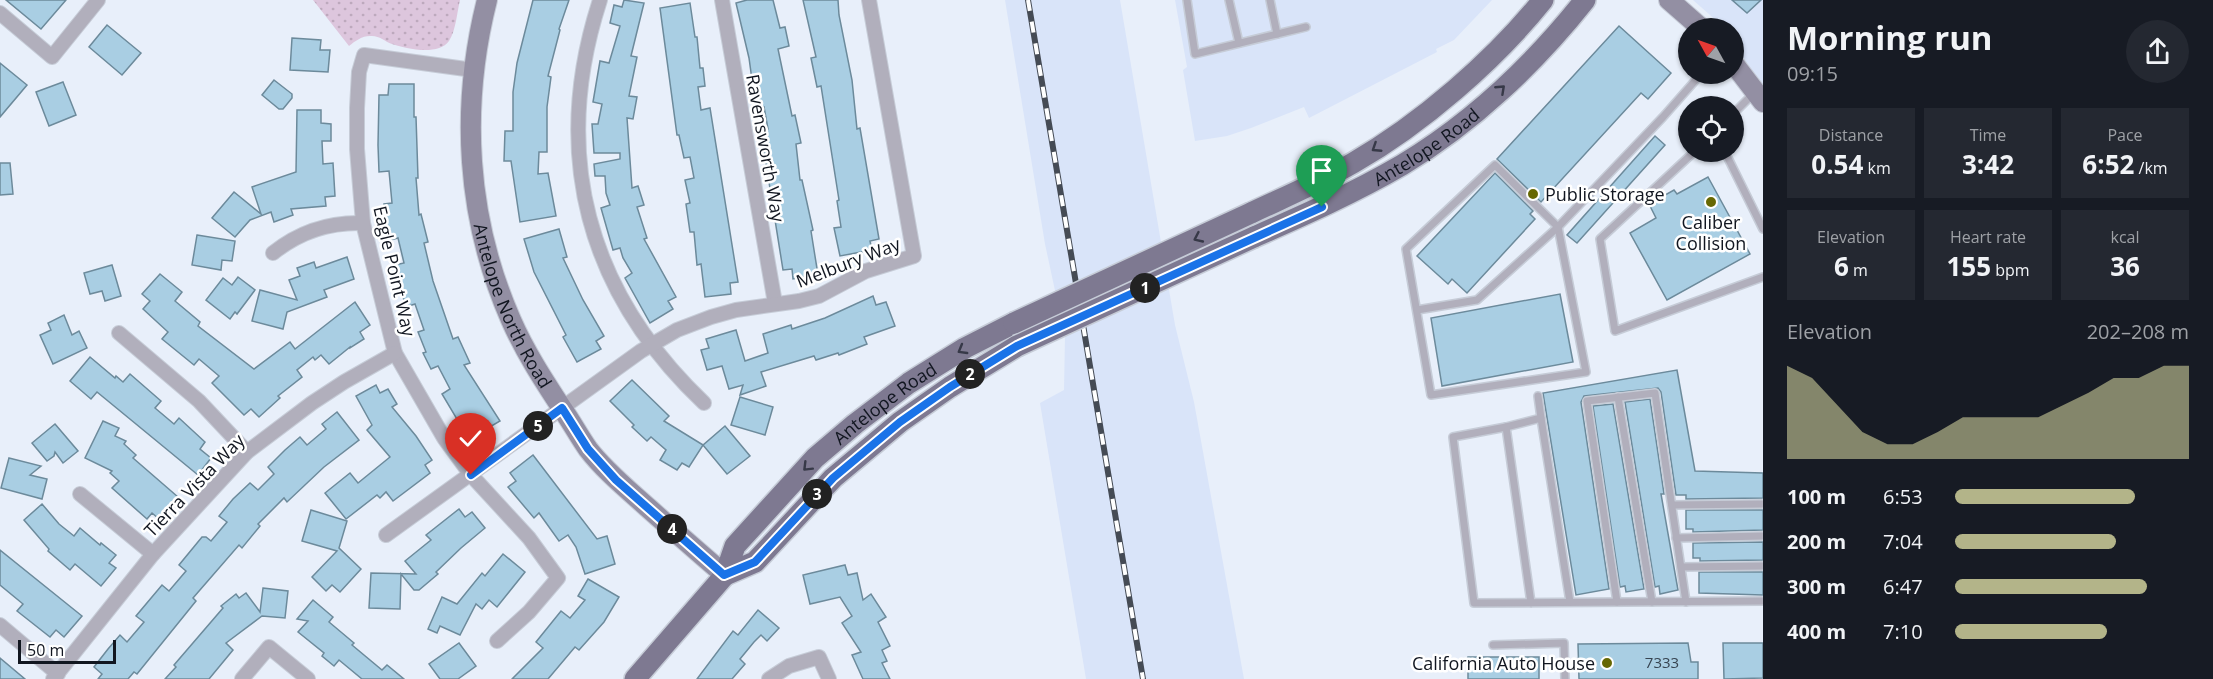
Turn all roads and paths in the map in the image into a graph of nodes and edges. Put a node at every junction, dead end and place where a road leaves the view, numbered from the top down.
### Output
1 (98, 0) edge
2 (487, 0) edge
3 (600, 0) edge
4 (722, 0) edge
5 (869, 0) edge
6 (1187, 0) edge
7 (1230, 0) edge
8 (1270, 0) edge
9 (1543, 0) edge
10 (1585, 0) edge
11 (1669, 0) edge
12 (0, 14) edge
13 (1690, 18) edge
14 (1306, 27) dead end
15 (1277, 34) junction
16 (1239, 43) junction
17 (473, 70) junction
18 (1744, 76) edge
19 (1692, 84) edge
20 (1760, 96) edge
21 (1744, 106) edge
22 (1683, 162) edge
23 (1730, 162) edge
24 (363, 223) junction
25 (1558, 227) junction
26 (1763, 229) edge
27 (273, 253) dead end
28 (1763, 277) edge
29 (775, 303) junction
30 (1417, 310) junction
31 (119, 333) dead end
32 (650, 345) junction
33 (395, 354) junction
34 (1538, 396) dead end
35 (1618, 397) junction
36 (704, 404) dead end
37 (562, 408) junction
38 (1541, 418) junction
39 (1506, 427) junction
40 (247, 452) junction
41 (471, 475) junction
42 (81, 494) dead end
43 (1763, 504) edge
44 (1672, 505) junction
45 (386, 535) dead end
46 (1763, 536) edge
47 (1677, 538) junction
48 (153, 554) junction
49 (1763, 566) edge
50 (1681, 567) junction
51 (724, 575) junction
52 (1763, 601) edge
53 (1570, 602) junction
54 (1617, 602) junction
55 (1652, 602) junction
56 (1686, 602) junction
57 (1531, 603) junction
58 (0, 625) edge
59 (497, 640) dead end
60 (1493, 645) dead end
61 (55, 676) edge
62 (242, 679) edge
63 (308, 679) edge
64 (635, 679) edge
65 (769, 679) edge
66 (829, 679) edge
67 (1565, 679) edge

1 - 12 street
2 - 17 main road, Antelope North Road
3 - 32 street
4 - 29 street, Ravensworth Way
5 - 29 street, Melbury Way
6 - 16 lane
7 - 16 lane
8 - 15 lane
9 -> 51 main road, Antelope Road, bridge
51 -> 10 main road, Antelope Road, bridge
11 - 13 main road
14 - 15 lane
15 - 16 lane
17 - 24 street, Eagle Point Way
17 - 37 main road, Antelope North Road
18 - 20 main road
19 - 25 lane
20 - 21 lane
22 - 28 lane
23 - 26 lane
24 - 27 street
24 - 33 street, Eagle Point Way
25 - 30 lane
25 - 30 lane
25 - 30 lane
29 - 32 street, Melbury Way
31 - 40 street
32 - 36 street
32 - 37 street, Melbury Way
33 - 40 street, Tierra Vista Way
33 - 41 street, Eagle Point Way
34 - 38 lane
35 - 44 lane
35 - 54 lane
35 - 55 lane
37 - 41 street, Melbury Way
37 - 51 main road, Antelope North Road
38 - 39 lane
38 - 53 lane
39 - 57 lane
39 - 57 lane
40 - 48 street, Tierra Vista Way
41 - 45 street, Melbury Way
41 - 59 street, Eagle Point Way
42 - 48 street
43 - 44 lane
44 - 47 lane
46 - 47 lane
47 - 50 lane
48 - 61 street, Tierra Vista Way
49 - 50 lane
50 - 56 lane
51 - 64 main road, Antelope Road
52 - 56 lane
53 - 54 lane
53 - 57 lane
54 - 55 lane
55 - 56 lane
58 - 61 street
60 - 67 lane
62 - 63 street
65 - 66 street

